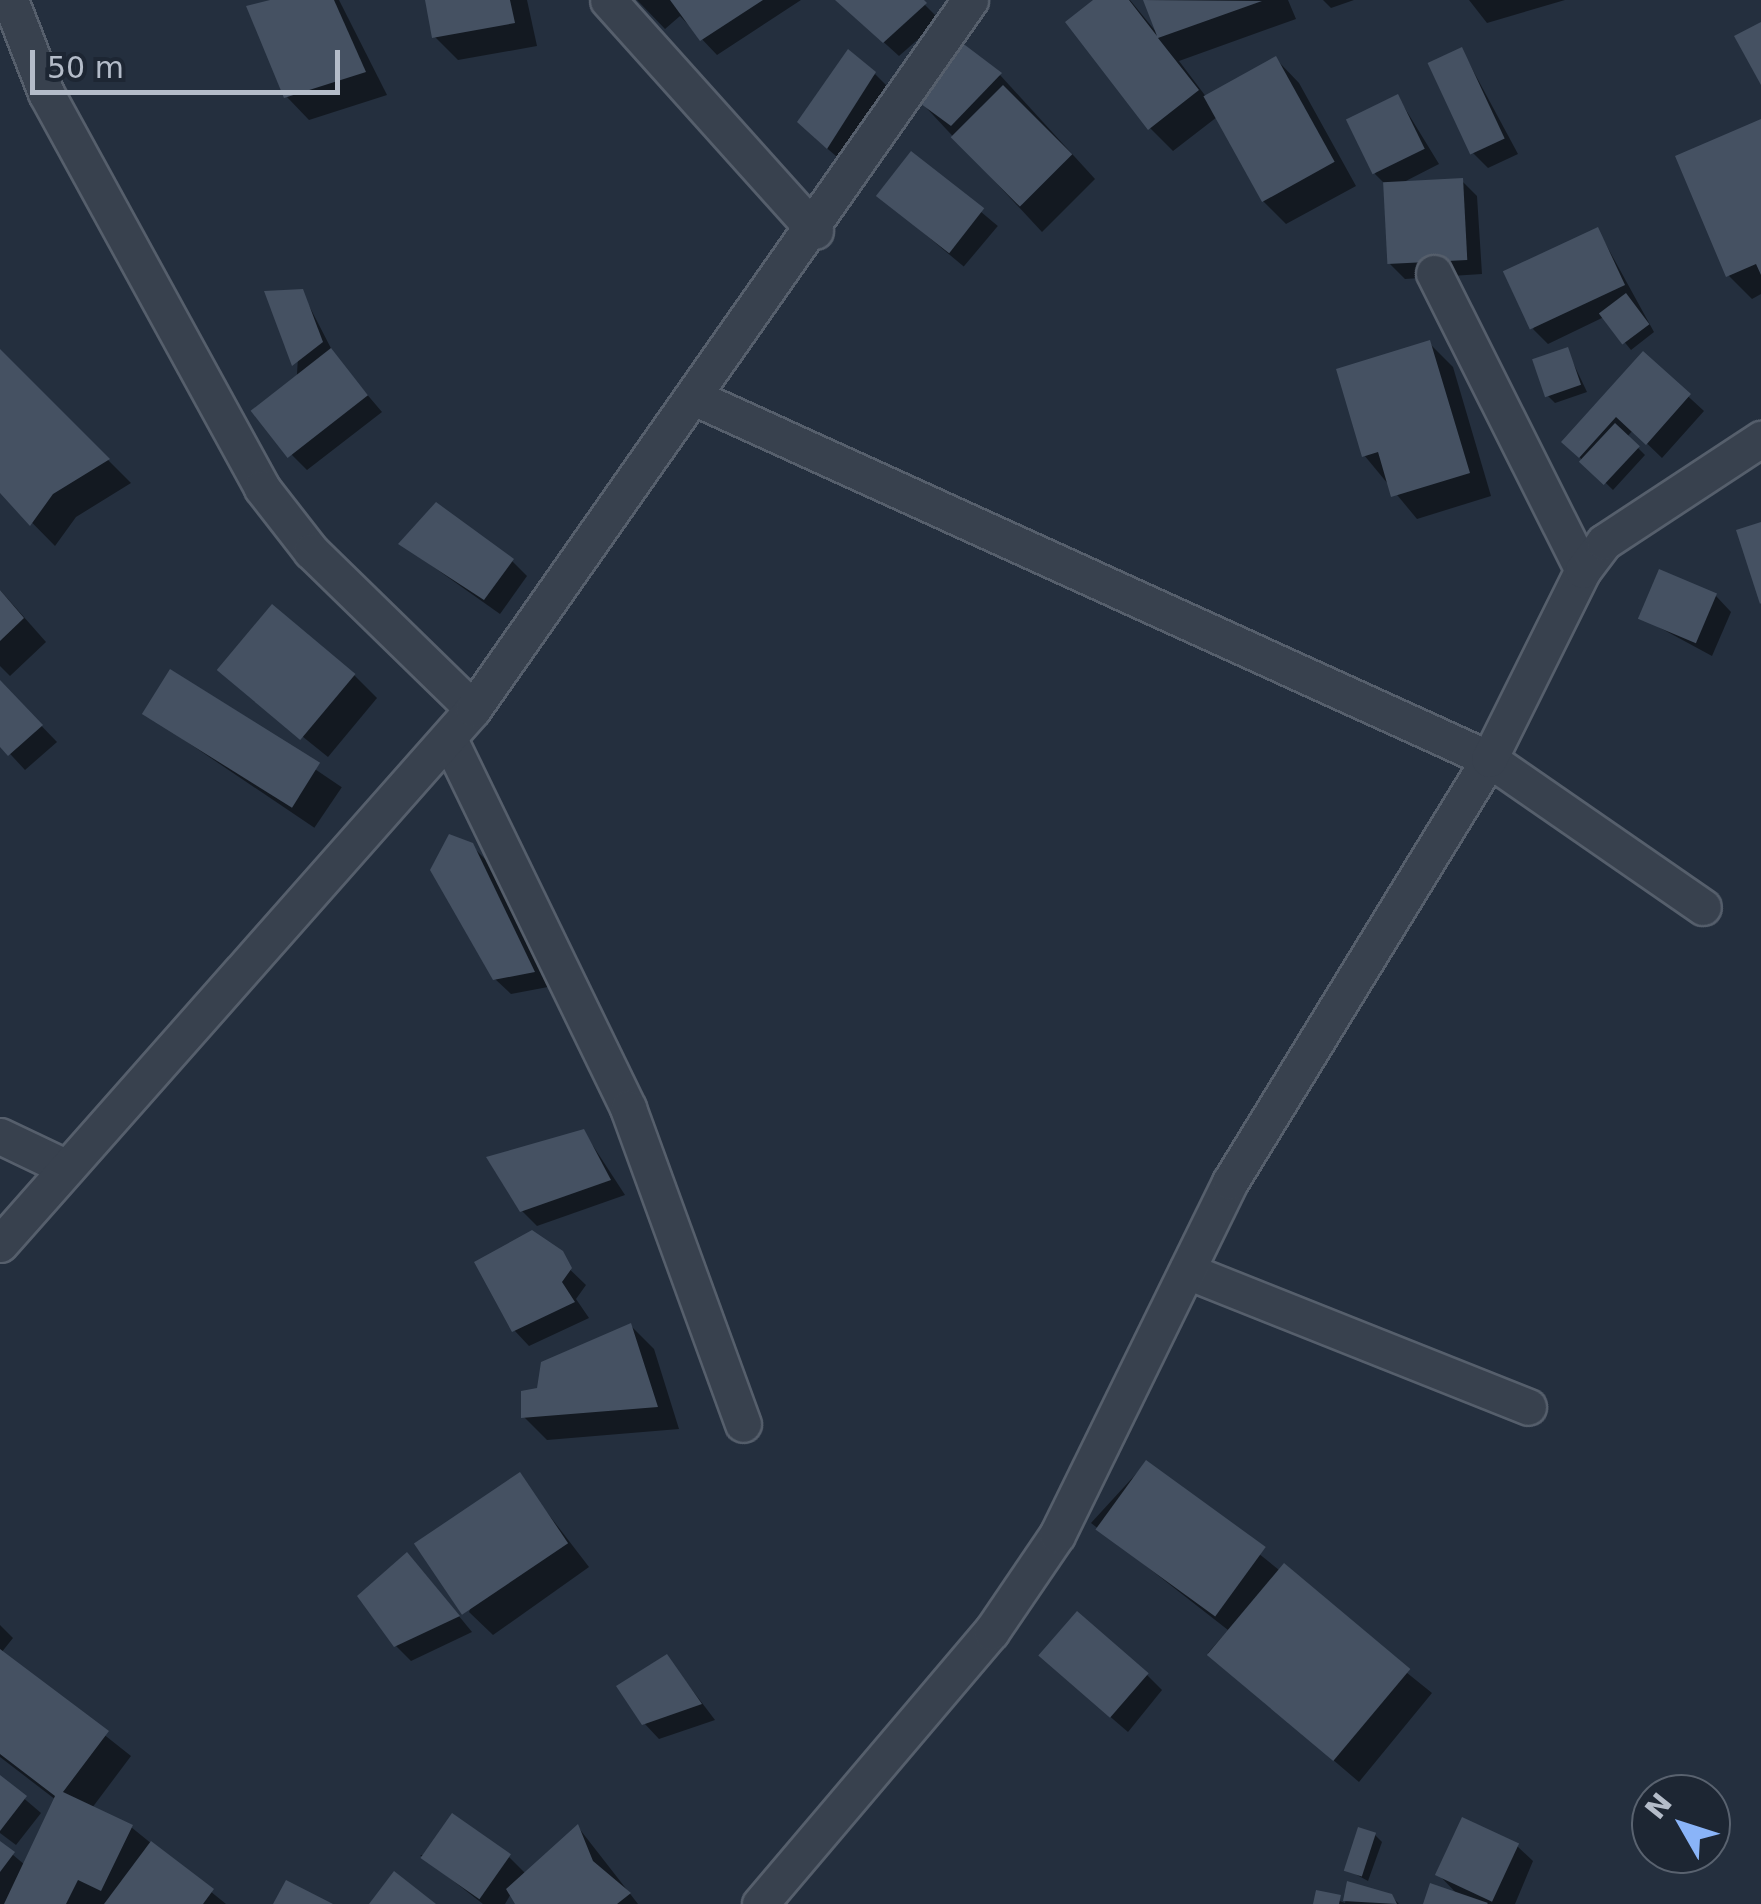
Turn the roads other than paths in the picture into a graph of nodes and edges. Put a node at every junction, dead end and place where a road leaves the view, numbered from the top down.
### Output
1 (10, 0) edge
2 (608, 0) edge
3 (970, 0) edge
4 (815, 230) junction
5 (1434, 273) dead end
6 (698, 400) junction
7 (1761, 439) edge
8 (1583, 570) junction
9 (472, 709) junction
10 (449, 738) junction
11 (1489, 759) junction
12 (1702, 907) dead end
13 (0, 1136) edge
14 (67, 1168) junction
15 (0, 1244) edge
16 (1187, 1271) junction
17 (1528, 1407) dead end
18 (743, 1424) dead end
19 (760, 1904) edge

1 - 9 street
2 - 4 street
3 - 4 street
4 - 6 street
5 - 8 street
6 - 9 street
6 - 11 street
7 - 8 street
8 - 11 street
9 - 10 street
10 - 14 street
10 - 18 street
11 - 12 street
11 - 16 street
13 - 14 street
14 - 15 street
16 - 17 street
16 - 19 street

